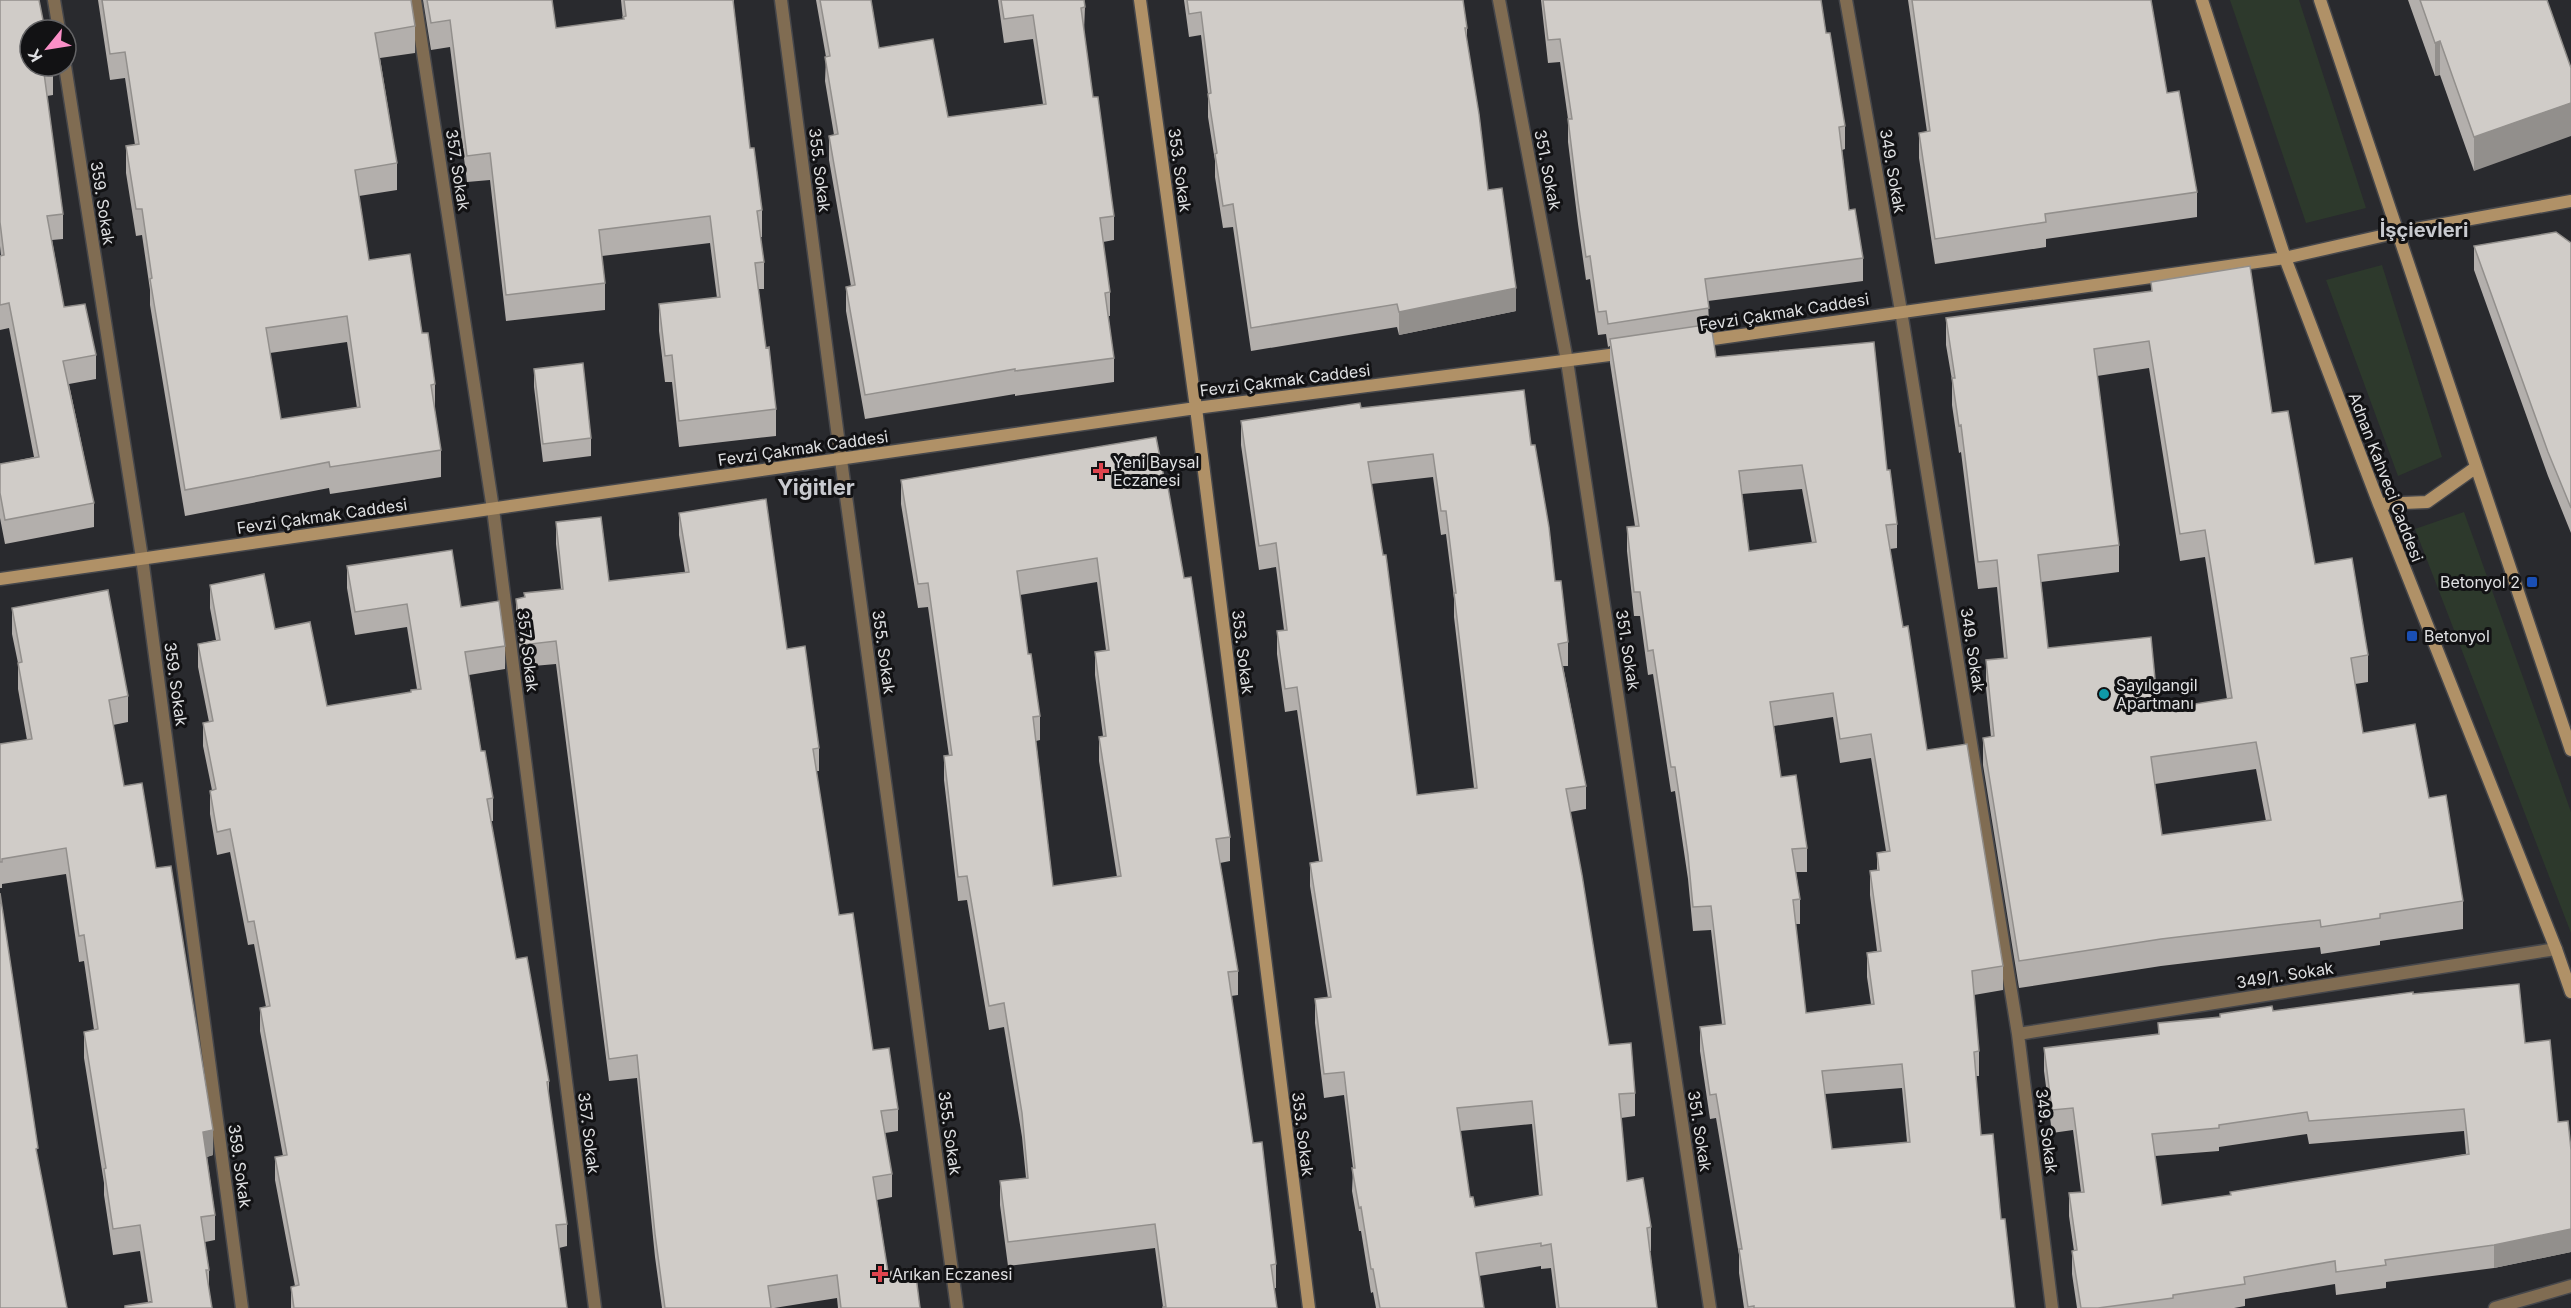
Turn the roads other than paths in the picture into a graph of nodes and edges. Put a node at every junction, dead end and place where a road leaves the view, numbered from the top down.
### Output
1 (54, 0) edge
2 (415, 0) edge
3 (782, 0) edge
4 (1140, 0) edge
5 (1499, 0) edge
6 (1846, 0) edge
7 (2202, 0) edge
8 (2320, 0) edge
9 (57, 18) edge
10 (67, 78) edge
11 (2571, 201) edge
12 (2399, 232) junction
13 (2285, 258) junction
14 (1901, 311) junction
15 (1682, 344) edge
16 (1636, 351) edge
17 (1567, 361) junction
18 (1196, 408) junction
19 (841, 460) junction
20 (2475, 468) junction
21 (2379, 504) junction
22 (493, 509) junction
23 (142, 558) junction
24 (0, 579) edge
25 (2571, 750) edge
26 (2556, 949) junction
27 (2571, 992) edge
28 (2018, 1034) junction
29 (2571, 1286) edge
30 (242, 1308) edge
31 (595, 1308) edge
32 (957, 1308) edge
33 (1308, 1308) edge
34 (1710, 1308) edge
35 (2052, 1308) edge
36 (2495, 1308) edge

1 - 9 street
2 - 22 street, 357. Sokak
3 - 19 street, 355. Sokak
4 - 18 main road, 353. Sokak
5 - 17 street, 351. Sokak
6 - 14 street, 349. Sokak
7 - 13 main road, Adnan Kahveci Caddesi
8 - 12 main road
10 - 23 street, 359. Sokak
11 - 12 main road, Fevzi Çakmak Caddesi
12 - 13 main road, Fevzi Çakmak Caddesi
12 - 20 main road
13 - 14 main road, Fevzi Çakmak Caddesi
13 - 21 main road, Adnan Kahveci Caddesi
14 - 15 main road, Fevzi Çakmak Caddesi
14 - 28 street, 349. Sokak
16 - 17 main road, Fevzi Çakmak Caddesi
17 - 18 main road, Fevzi Çakmak Caddesi
17 - 34 street, 351. Sokak
18 - 19 main road, Fevzi Çakmak Caddesi
18 - 33 main road, 353. Sokak
19 - 22 main road, Fevzi Çakmak Caddesi
19 - 32 street, 355. Sokak
20 - 21 main road
20 - 25 main road
21 - 26 main road, Adnan Kahveci Caddesi
22 - 23 main road, Fevzi Çakmak Caddesi
22 - 31 street, 357. Sokak
23 - 24 main road, Fevzi Çakmak Caddesi
23 - 30 street, 359. Sokak
26 - 27 main road, Adnan Kahveci Caddesi
26 - 28 street, 349/1. Sokak
28 - 35 street, 349. Sokak
29 - 36 street

